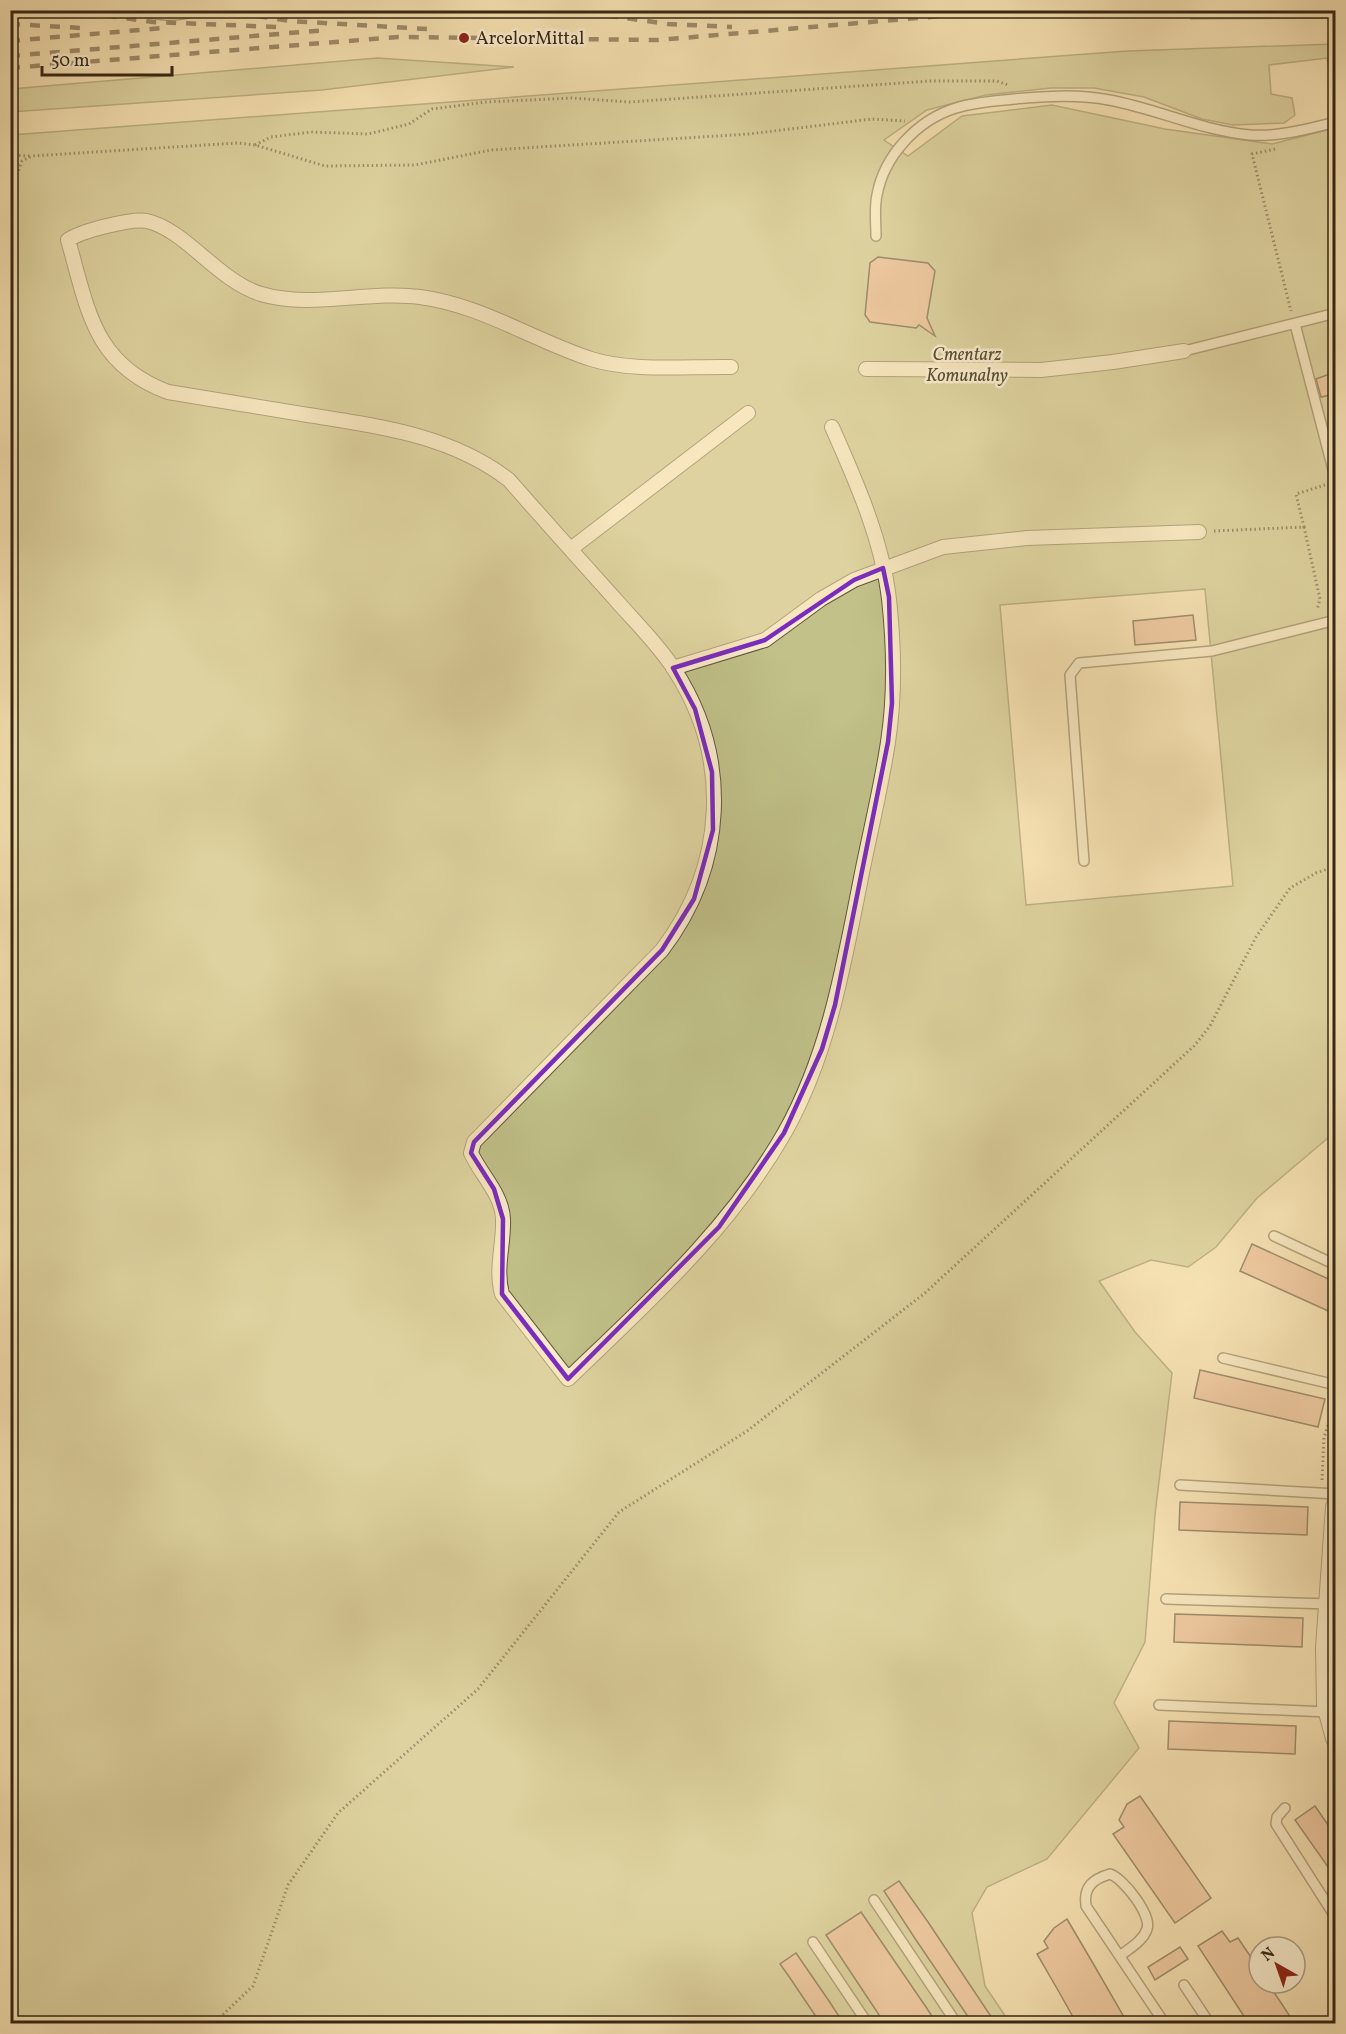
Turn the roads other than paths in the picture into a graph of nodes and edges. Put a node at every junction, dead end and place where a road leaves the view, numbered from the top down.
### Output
1 (136, 10) edge
2 (195, 10) edge
3 (804, 10) edge
4 (850, 10) edge
5 (1335, 122) edge
6 (876, 236) dead end
7 (1335, 313) edge
8 (1295, 324) junction
9 (1184, 351) joint
10 (731, 367) dead end
11 (866, 369) dead end
12 (748, 413) dead end
13 (832, 427) dead end
14 (1335, 481) edge
15 (1199, 532) road end
16 (572, 548) dead end
17 (883, 568) junction
18 (1335, 620) edge
19 (673, 668) junction
20 (1084, 861) dead end
21 (1274, 1236) dead end
22 (1335, 1265) edge
23 (1223, 1358) dead end
24 (1335, 1385) edge
25 (1180, 1485) dead end
26 (1335, 1494) edge
27 (1335, 1507) edge
28 (1166, 1599) dead end
29 (1330, 1604) junction
30 (1159, 1705) dead end
31 (1330, 1707) edge
32 (1335, 1738) edge
33 (1285, 1808) dead end
34 (874, 1900) dead end
35 (1335, 1918) edge
36 (813, 1942) dead end
37 (1120, 1955) junction
38 (1184, 1985) dead end
39 (868, 2024) edge
40 (957, 2024) edge
41 (1165, 2024) edge
42 (1210, 2024) edge

1 - 2 lane
3 - 4 lane
5 - 6 lane
7 - 8 lane
8 - 9 lane
8 - 14 lane
9 - 11 street
10 - 19 street
12 - 16 street
13 - 17 street
15 - 17 street
17 - 19 street
17 - 19 street
18 - 20 lane
21 - 22 lane
23 - 24 lane
25 - 26 lane
27 - 29 street
28 - 29 lane
29 - 31 street
30 - 31 lane
31 - 32 street
33 - 35 lane
34 - 40 lane
36 - 39 lane
37 - 37 lane
37 - 41 lane
38 - 42 lane

